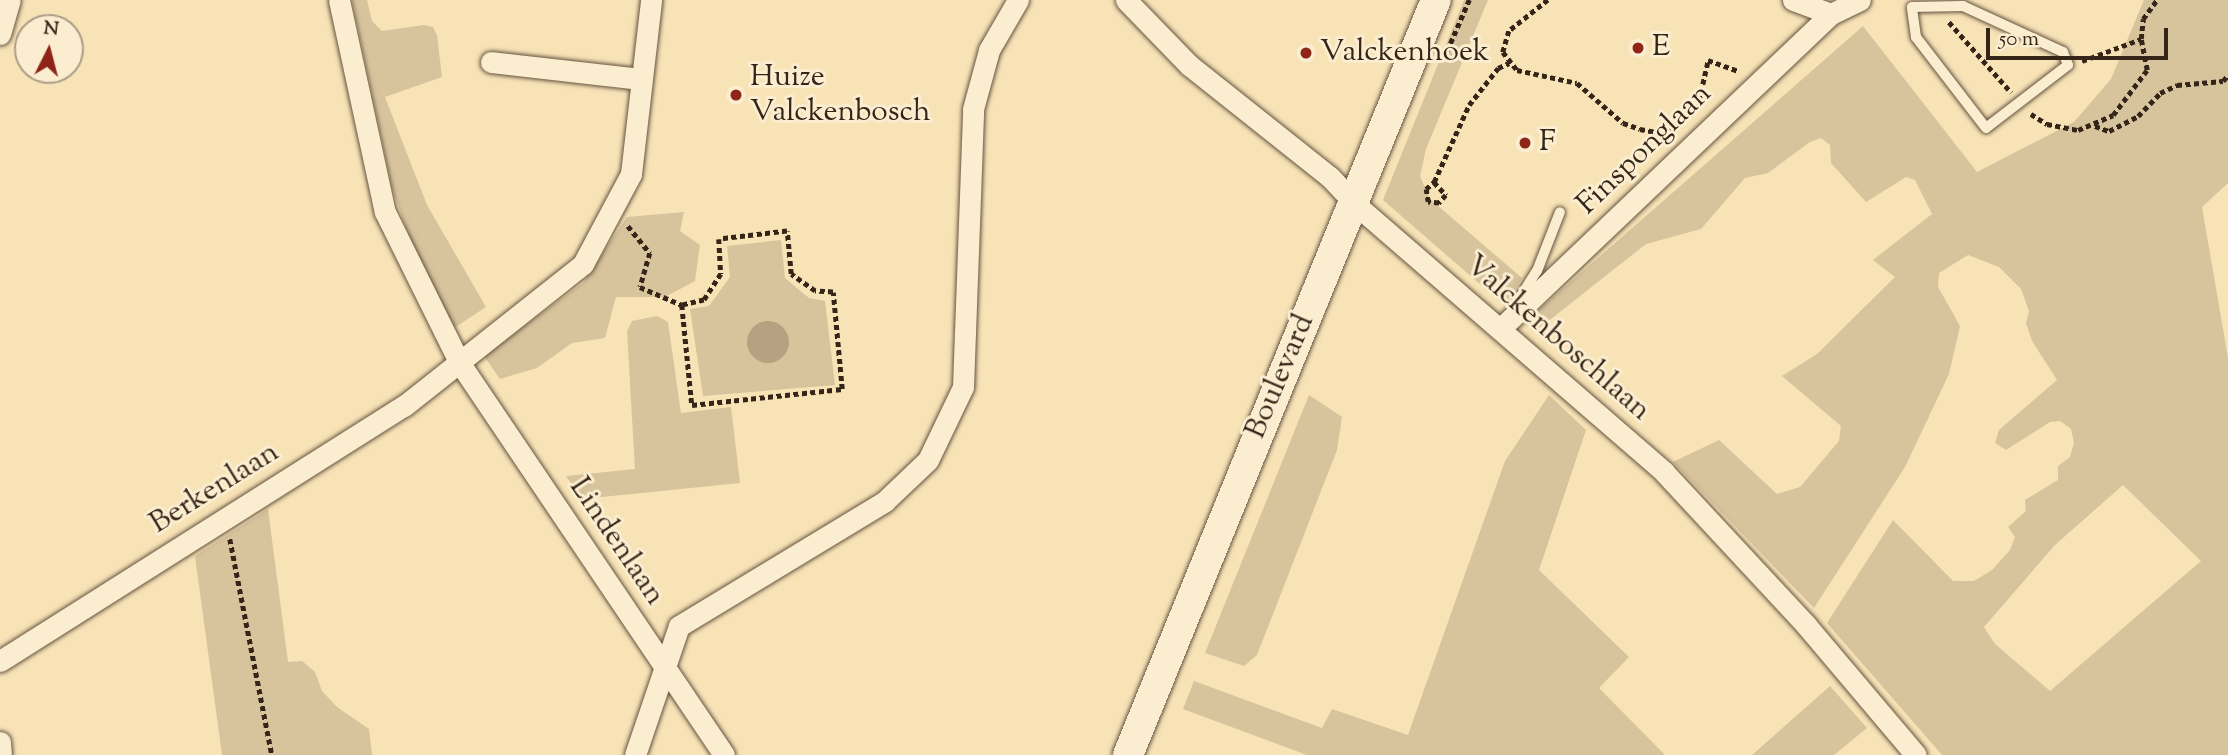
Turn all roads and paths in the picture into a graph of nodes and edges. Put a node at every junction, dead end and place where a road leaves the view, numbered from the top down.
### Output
1 (10, 0) edge
2 (339, 0) edge
3 (652, 0) edge
4 (1018, 0) edge
5 (1126, 0) edge
6 (1436, 0) edge
7 (1548, 0) edge
8 (1793, 0) edge
9 (1860, 0) edge
10 (2157, 0) edge
11 (1908, 3) edge
12 (1831, 15) junction
13 (0, 34) edge
14 (491, 62) dead end
15 (1509, 63) junction
16 (2068, 65) junction
17 (2228, 75) edge
18 (641, 79) junction
19 (1762, 80) junction
20 (2095, 126) dead end
21 (1434, 182) junction
22 (1355, 204) junction
23 (1560, 212) dead end
24 (609, 215) junction
25 (682, 305) junction
26 (1501, 328) junction
27 (459, 362) junction
28 (225, 517) junction
29 (0, 661) edge
30 (663, 665) junction
31 (0, 742) edge
32 (1, 755) edge
33 (272, 755) edge
34 (635, 755) edge
35 (724, 755) edge
36 (1128, 755) edge
37 (1916, 755) edge

1 - 13 street
2 - 27 street, Lindenlaan
3 - 18 street, Berkenlaan
4 - 30 street
5 - 22 street, Valckenboschlaan
6 - 22 street, Boulevard
7 - 15 path
8 - 12 street
9 - 12 street, Finsponglaan
10 - 16 path
11 - 16 lane
11 - 16 lane
12 - 19 street, Finsponglaan
14 - 18 street
15 - 19 path
15 - 21 path
17 - 20 path
18 - 24 street, Berkenlaan
19 - 26 street, Finsponglaan
21 - 21 path
22 - 26 street, Valckenboschlaan
22 - 36 street, Boulevard
23 - 26 lane
24 - 25 path
24 - 27 street, Berkenlaan
25 - 25 path
26 - 37 street, Valckenboschlaan
27 - 28 street, Berkenlaan
27 - 30 street, Lindenlaan
28 - 29 street, Berkenlaan
28 - 33 path
30 - 34 street
30 - 35 street, Lindenlaan
31 - 32 street

